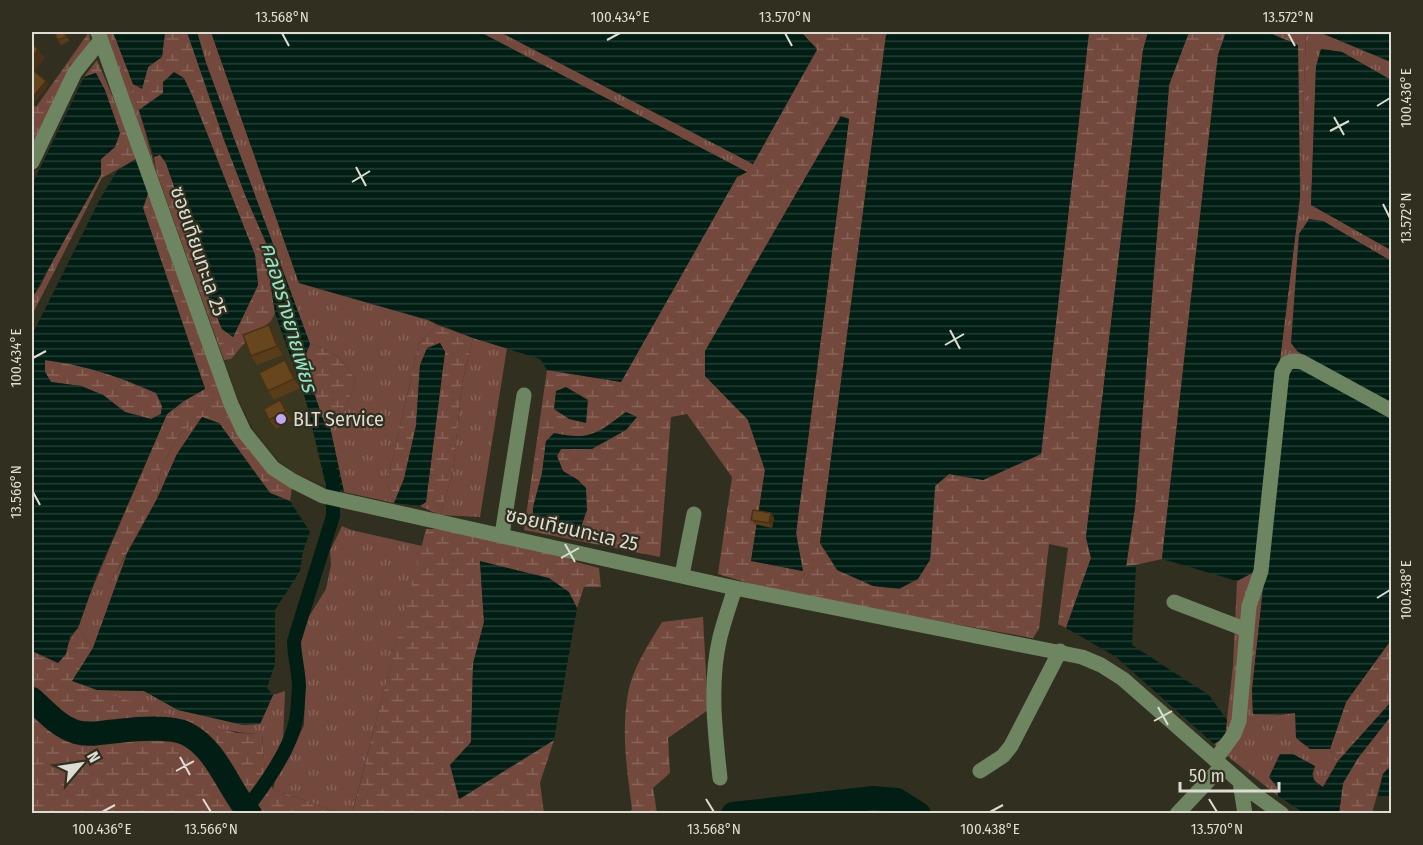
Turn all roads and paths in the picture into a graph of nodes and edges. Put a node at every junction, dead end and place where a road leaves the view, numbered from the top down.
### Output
1 (99, 36) edge
2 (32, 162) edge
3 (524, 395) dead end
4 (1392, 411) edge
5 (694, 513) dead end
6 (502, 535) junction
7 (682, 575) junction
8 (730, 587) junction
9 (1174, 602) dead end
10 (1247, 630) junction
11 (1060, 651) junction
12 (1218, 763) junction
13 (980, 771) dead end
14 (720, 778) dead end
15 (1240, 782) junction
16 (1277, 810) edge
17 (1177, 813) edge
18 (1245, 813) edge

1 - 2 street
1 - 6 street, ซอยเทียนทะเล 25
3 - 6 street
4 - 10 street
5 - 7 street
6 - 7 street, ซอยเทียนทะเล 25
7 - 8 street, ซอยเทียนทะเล 25
8 - 11 street, ซอยเทียนทะเล 25
8 - 14 street
9 - 10 street
10 - 12 street
11 - 12 street, ซอยเทียนทะเล 25
11 - 13 street
12 - 15 street, ซอยเทียนทะเล 25
12 - 17 street
15 - 16 street, ซอยเทียนทะเล 25
15 - 18 street

